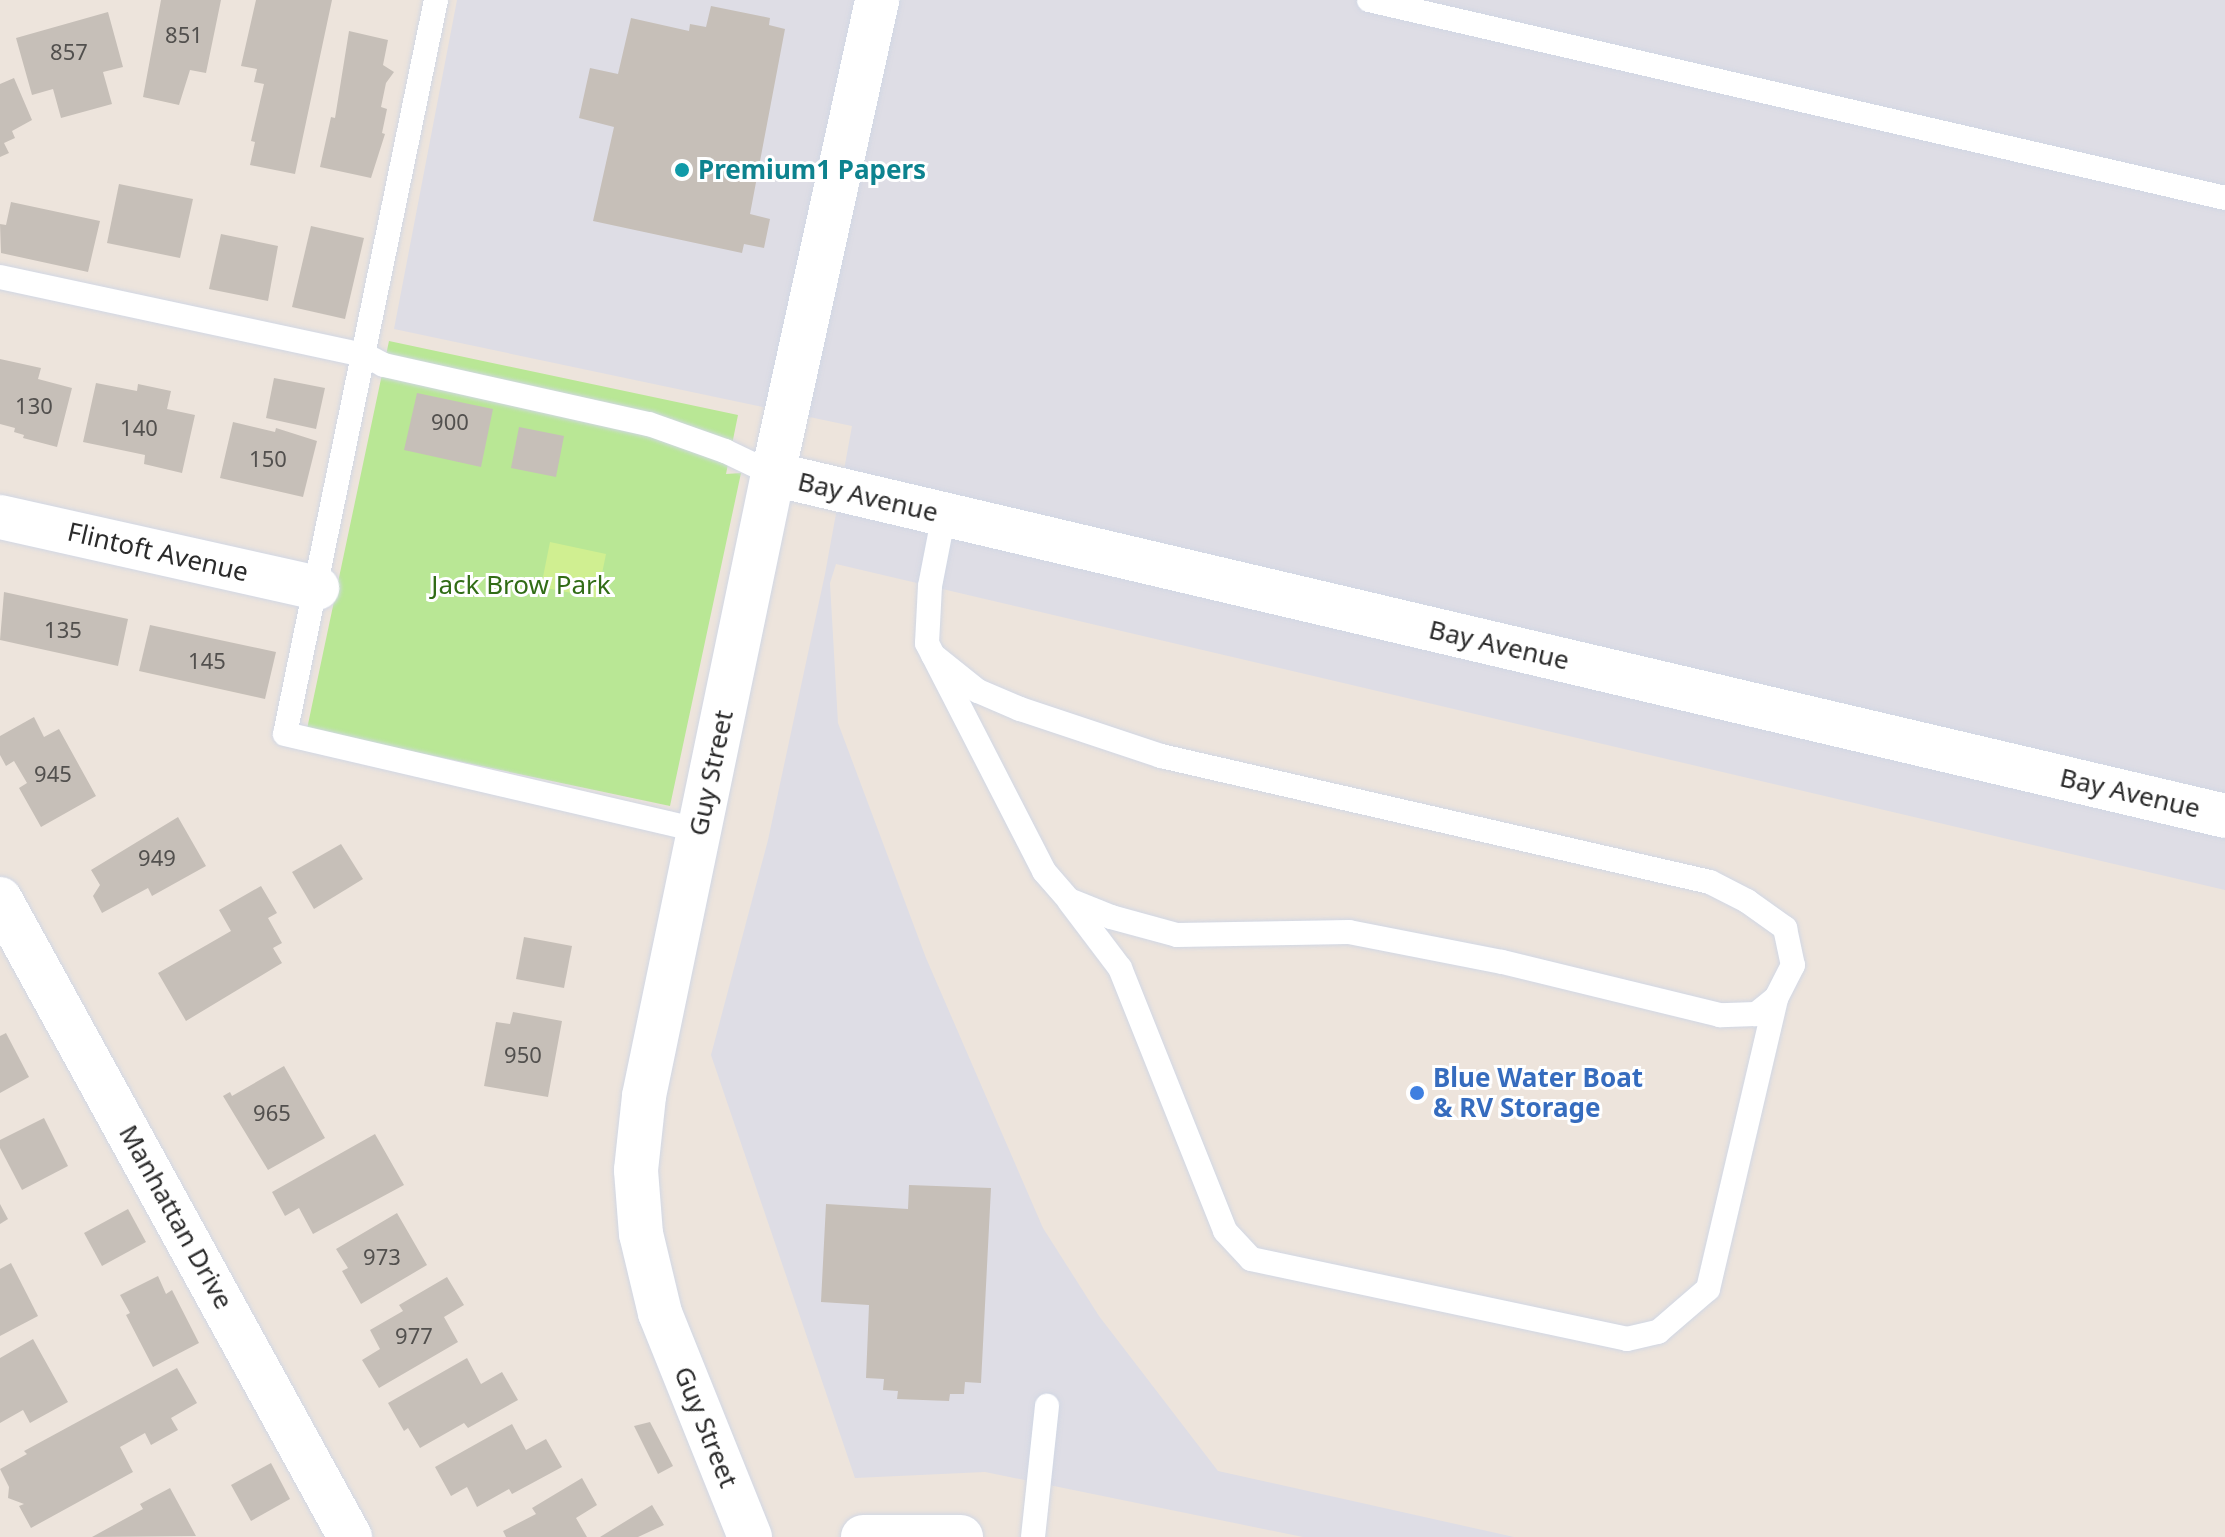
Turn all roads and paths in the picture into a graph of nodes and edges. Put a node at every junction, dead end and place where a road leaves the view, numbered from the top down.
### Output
1 (436, 0) edge
2 (877, 0) edge
3 (1369, 0) edge
4 (2225, 198) edge
5 (0, 277) edge
6 (365, 355) junction
7 (773, 474) junction
8 (944, 514) junction
9 (0, 517) edge
10 (317, 588) junction
11 (933, 655) junction
12 (2225, 816) edge
13 (699, 830) junction
14 (0, 899) edge
15 (1069, 900) junction
16 (1776, 998) junction
17 (1047, 1406) dead end
18 (350, 1537) edge
19 (750, 1537) edge
20 (863, 1537) edge
21 (961, 1537) edge
22 (1033, 1537) edge

1 - 6 lane
2 - 7 street, Guy Street
3 - 4 lane
5 - 6 lane
6 - 7 lane
6 - 10 lane
7 - 8 street, Bay Avenue
7 - 13 street, Guy Street
8 - 11 lane
8 - 12 street, Bay Avenue
9 - 10 street, Flintoft Avenue
10 - 13 lane
11 - 15 lane
11 - 16 lane
13 - 19 street, Guy Street
14 - 18 street, Manhattan Drive
15 - 16 lane
15 - 16 lane
17 - 22 lane
20 - 21 street

